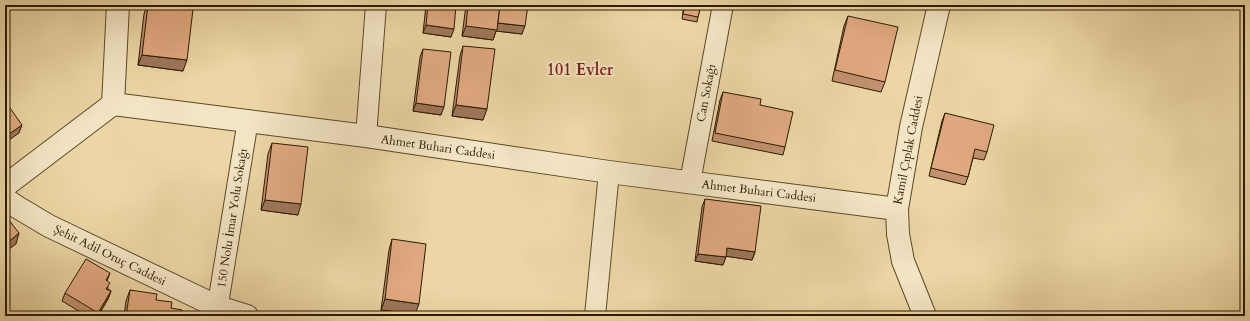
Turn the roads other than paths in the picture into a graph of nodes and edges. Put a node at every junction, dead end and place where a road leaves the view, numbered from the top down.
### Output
1 (118, 5) edge
2 (376, 5) edge
3 (723, 5) edge
4 (939, 5) edge
5 (113, 104) junction
6 (248, 120) junction
7 (366, 136) junction
8 (609, 172) junction
9 (690, 182) junction
10 (5, 186) edge
11 (5, 199) edge
12 (897, 209) junction
13 (217, 312) edge
14 (247, 316) edge
15 (595, 316) edge
16 (925, 316) edge

1 - 5 street
2 - 7 street
3 - 9 street, Can Sokağı
4 - 12 street, Kamil Çıplak Caddesi
5 - 6 street, Ahmet Buhari Caddesi
5 - 10 street
6 - 7 street, Ahmet Buhari Caddesi
6 - 13 street, 150 Nolu İmar Yolu Sokağı
7 - 8 street, Ahmet Buhari Caddesi
8 - 9 street, Ahmet Buhari Caddesi
8 - 15 street
9 - 12 street, Ahmet Buhari Caddesi
11 - 13 street, Şehit Adil Oruç Caddesi
12 - 16 street, Kamil Çıplak Caddesi
13 - 14 street, Şehit Adil Oruç Caddesi

